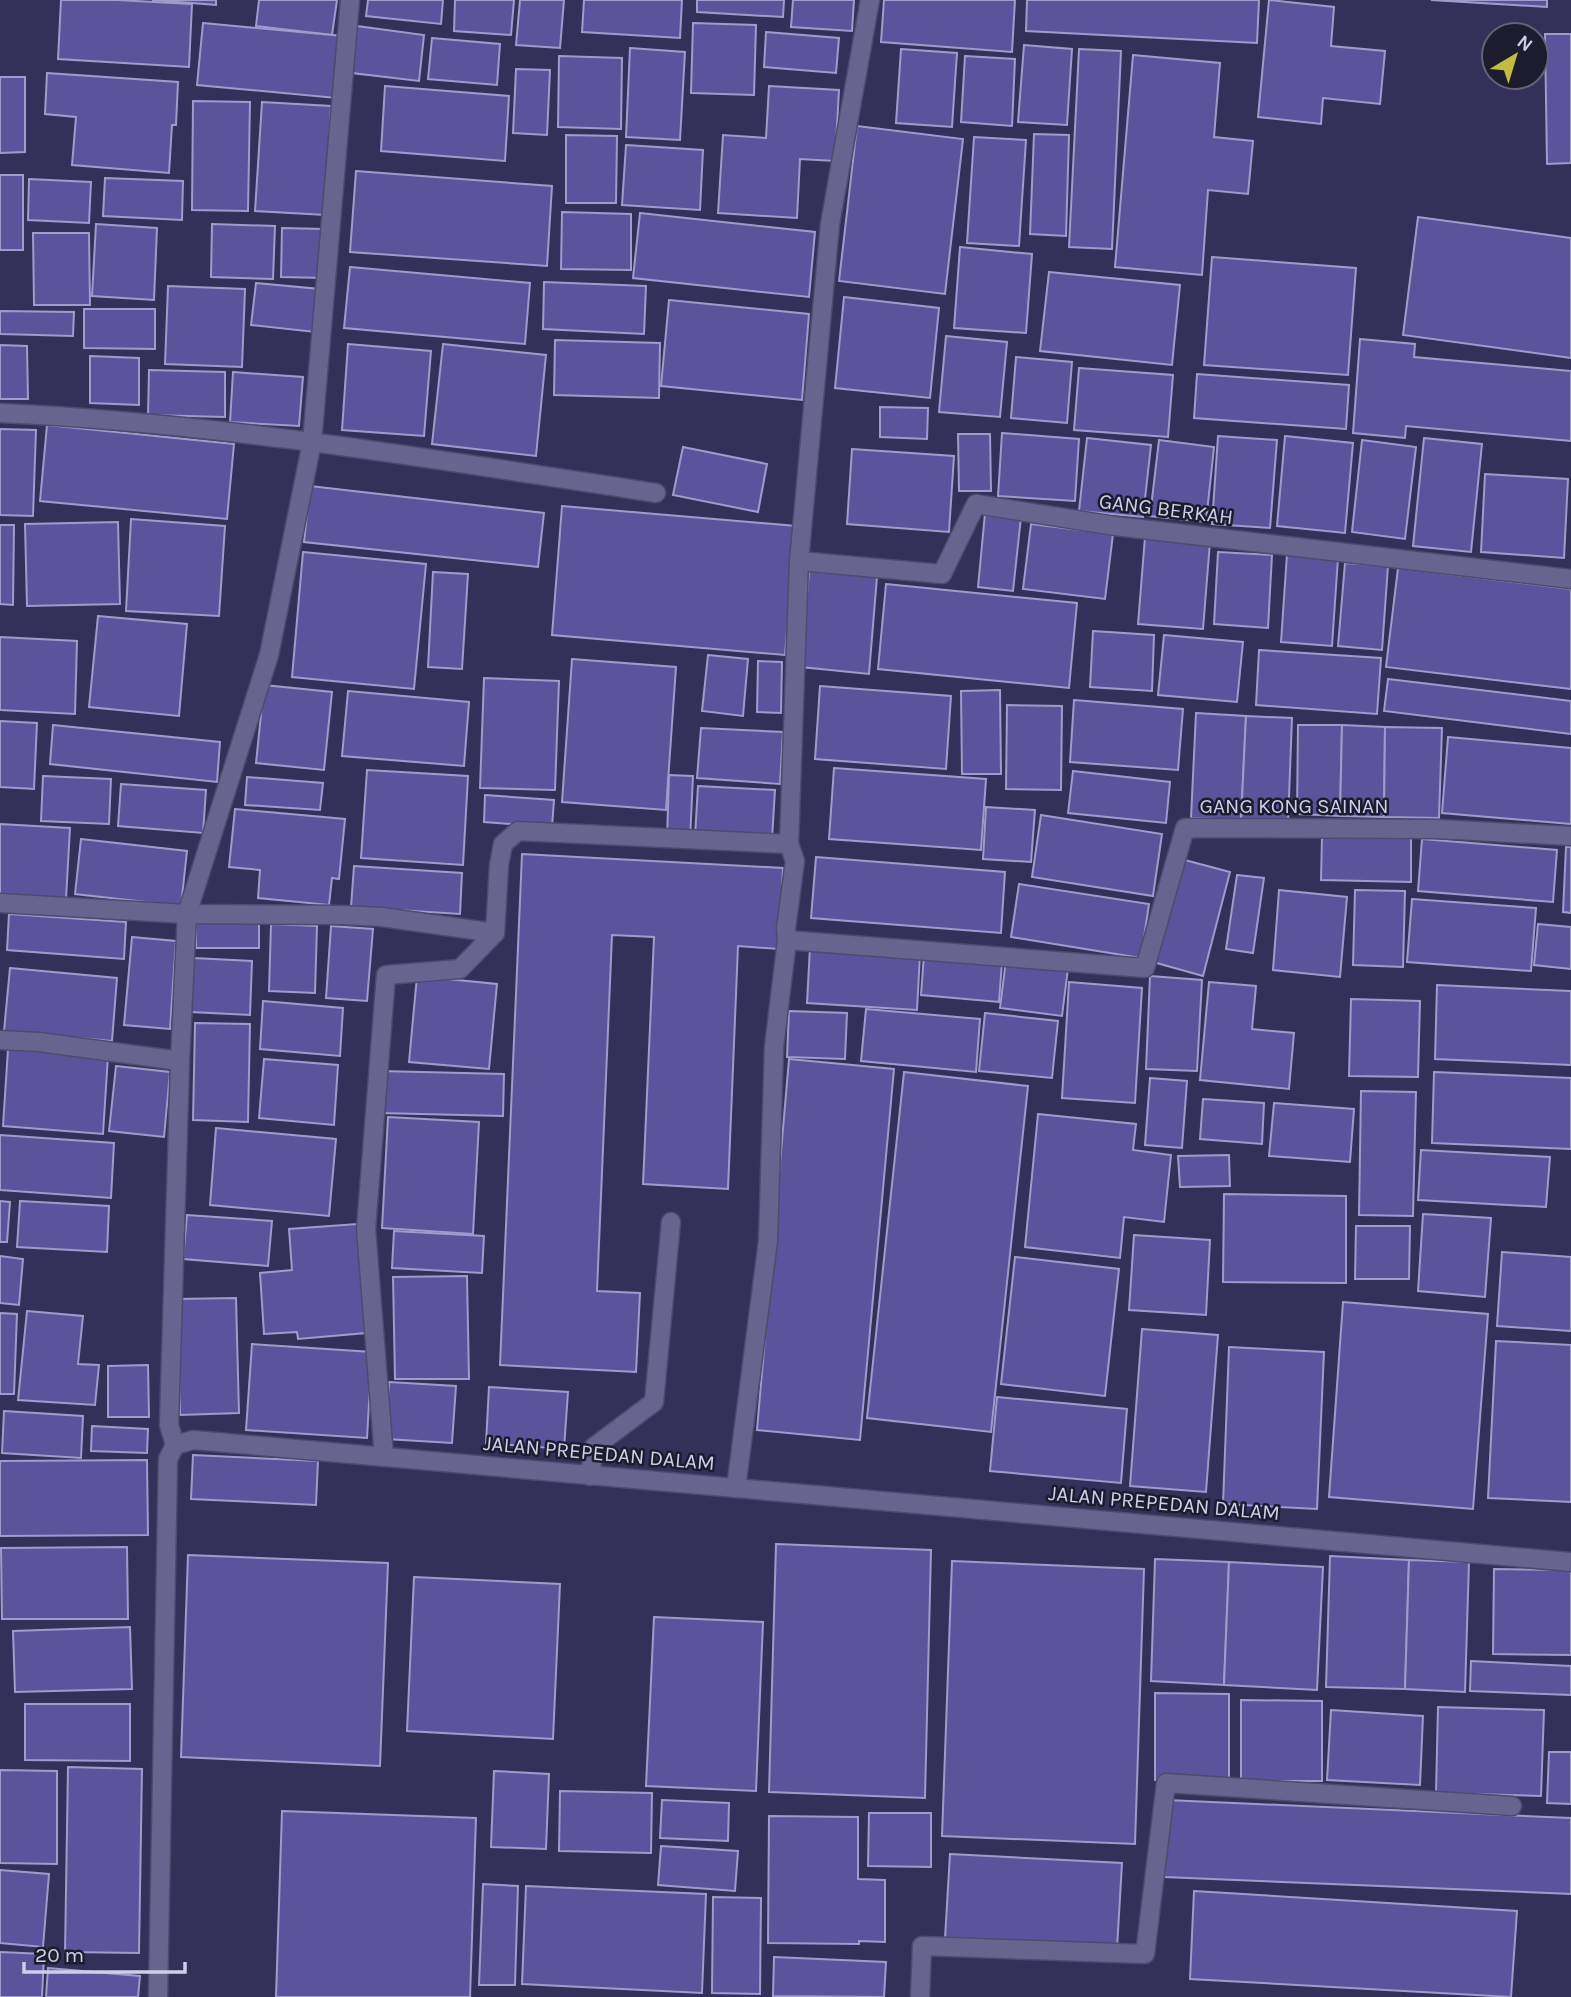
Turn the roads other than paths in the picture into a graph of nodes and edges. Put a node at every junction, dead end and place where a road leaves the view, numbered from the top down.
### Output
1 (350, 0) edge
2 (870, 0) edge
3 (0, 413) edge
4 (312, 442) junction
5 (656, 493) dead end
6 (799, 561) junction
7 (1571, 579) edge
8 (1571, 836) edge
9 (789, 844) junction
10 (0, 903) edge
11 (187, 914) junction
12 (495, 933) junction
13 (787, 940) junction
14 (0, 1040) edge
15 (180, 1061) junction
16 (671, 1222) dead end
17 (175, 1445) junction
18 (384, 1457) junction
19 (590, 1475) junction
20 (736, 1488) junction
21 (1571, 1562) edge
22 (1512, 1806) dead end
23 (158, 1997) edge
24 (920, 1997) edge

1 - 4 street
2 - 6 street
3 - 4 street
4 - 5 street
4 - 11 street
6 - 7 street, GANG BERKAH
6 - 9 street
8 - 13 street, GANG KONG SAINAN
9 - 12 street
9 - 13 street
10 - 11 street
11 - 12 street
11 - 15 street
12 - 18 street
13 - 20 street
14 - 15 street
15 - 17 street
16 - 19 street
17 - 18 street, JALAN PREPEDAN DALAM
17 - 23 street
18 - 19 street, JALAN PREPEDAN DALAM
19 - 20 street, JALAN PREPEDAN DALAM
20 - 21 street, JALAN PREPEDAN DALAM
22 - 24 street

